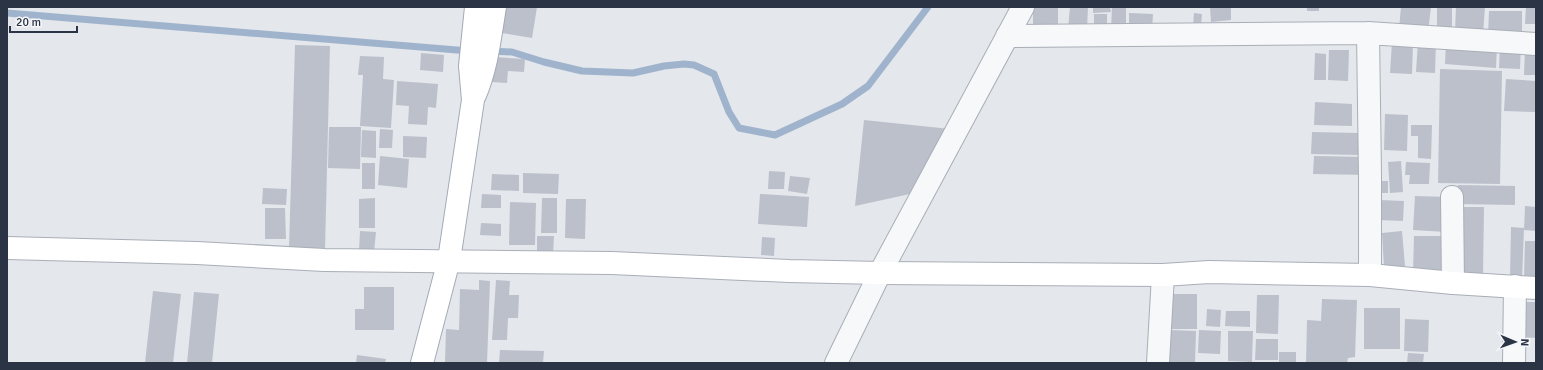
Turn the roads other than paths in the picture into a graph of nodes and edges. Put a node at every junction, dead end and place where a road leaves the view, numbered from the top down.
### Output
1 (476, 7) edge
2 (495, 7) edge
3 (1023, 7) edge
4 (1368, 33) junction
5 (1007, 36) junction
6 (1536, 44) edge
7 (473, 100) junction
8 (1452, 197) dead end
9 (7, 248) edge
10 (449, 260) junction
11 (880, 273) junction
12 (1163, 275) junction
13 (1370, 275) junction
14 (1453, 283) junction
15 (1515, 286) junction
16 (1536, 288) edge
17 (422, 363) edge
18 (836, 363) edge
19 (1158, 363) edge
20 (1514, 363) edge

1 - 7 street
2 - 7 street
3 - 5 street
4 - 5 street
4 - 6 street
4 - 13 street
5 - 11 street
7 - 10 street
8 - 14 street
9 - 10 street
10 - 11 street
10 - 17 street
11 - 12 street
11 - 18 street
12 - 13 street
12 - 19 street
13 - 14 street
14 - 15 street
15 - 16 street
15 - 20 street

